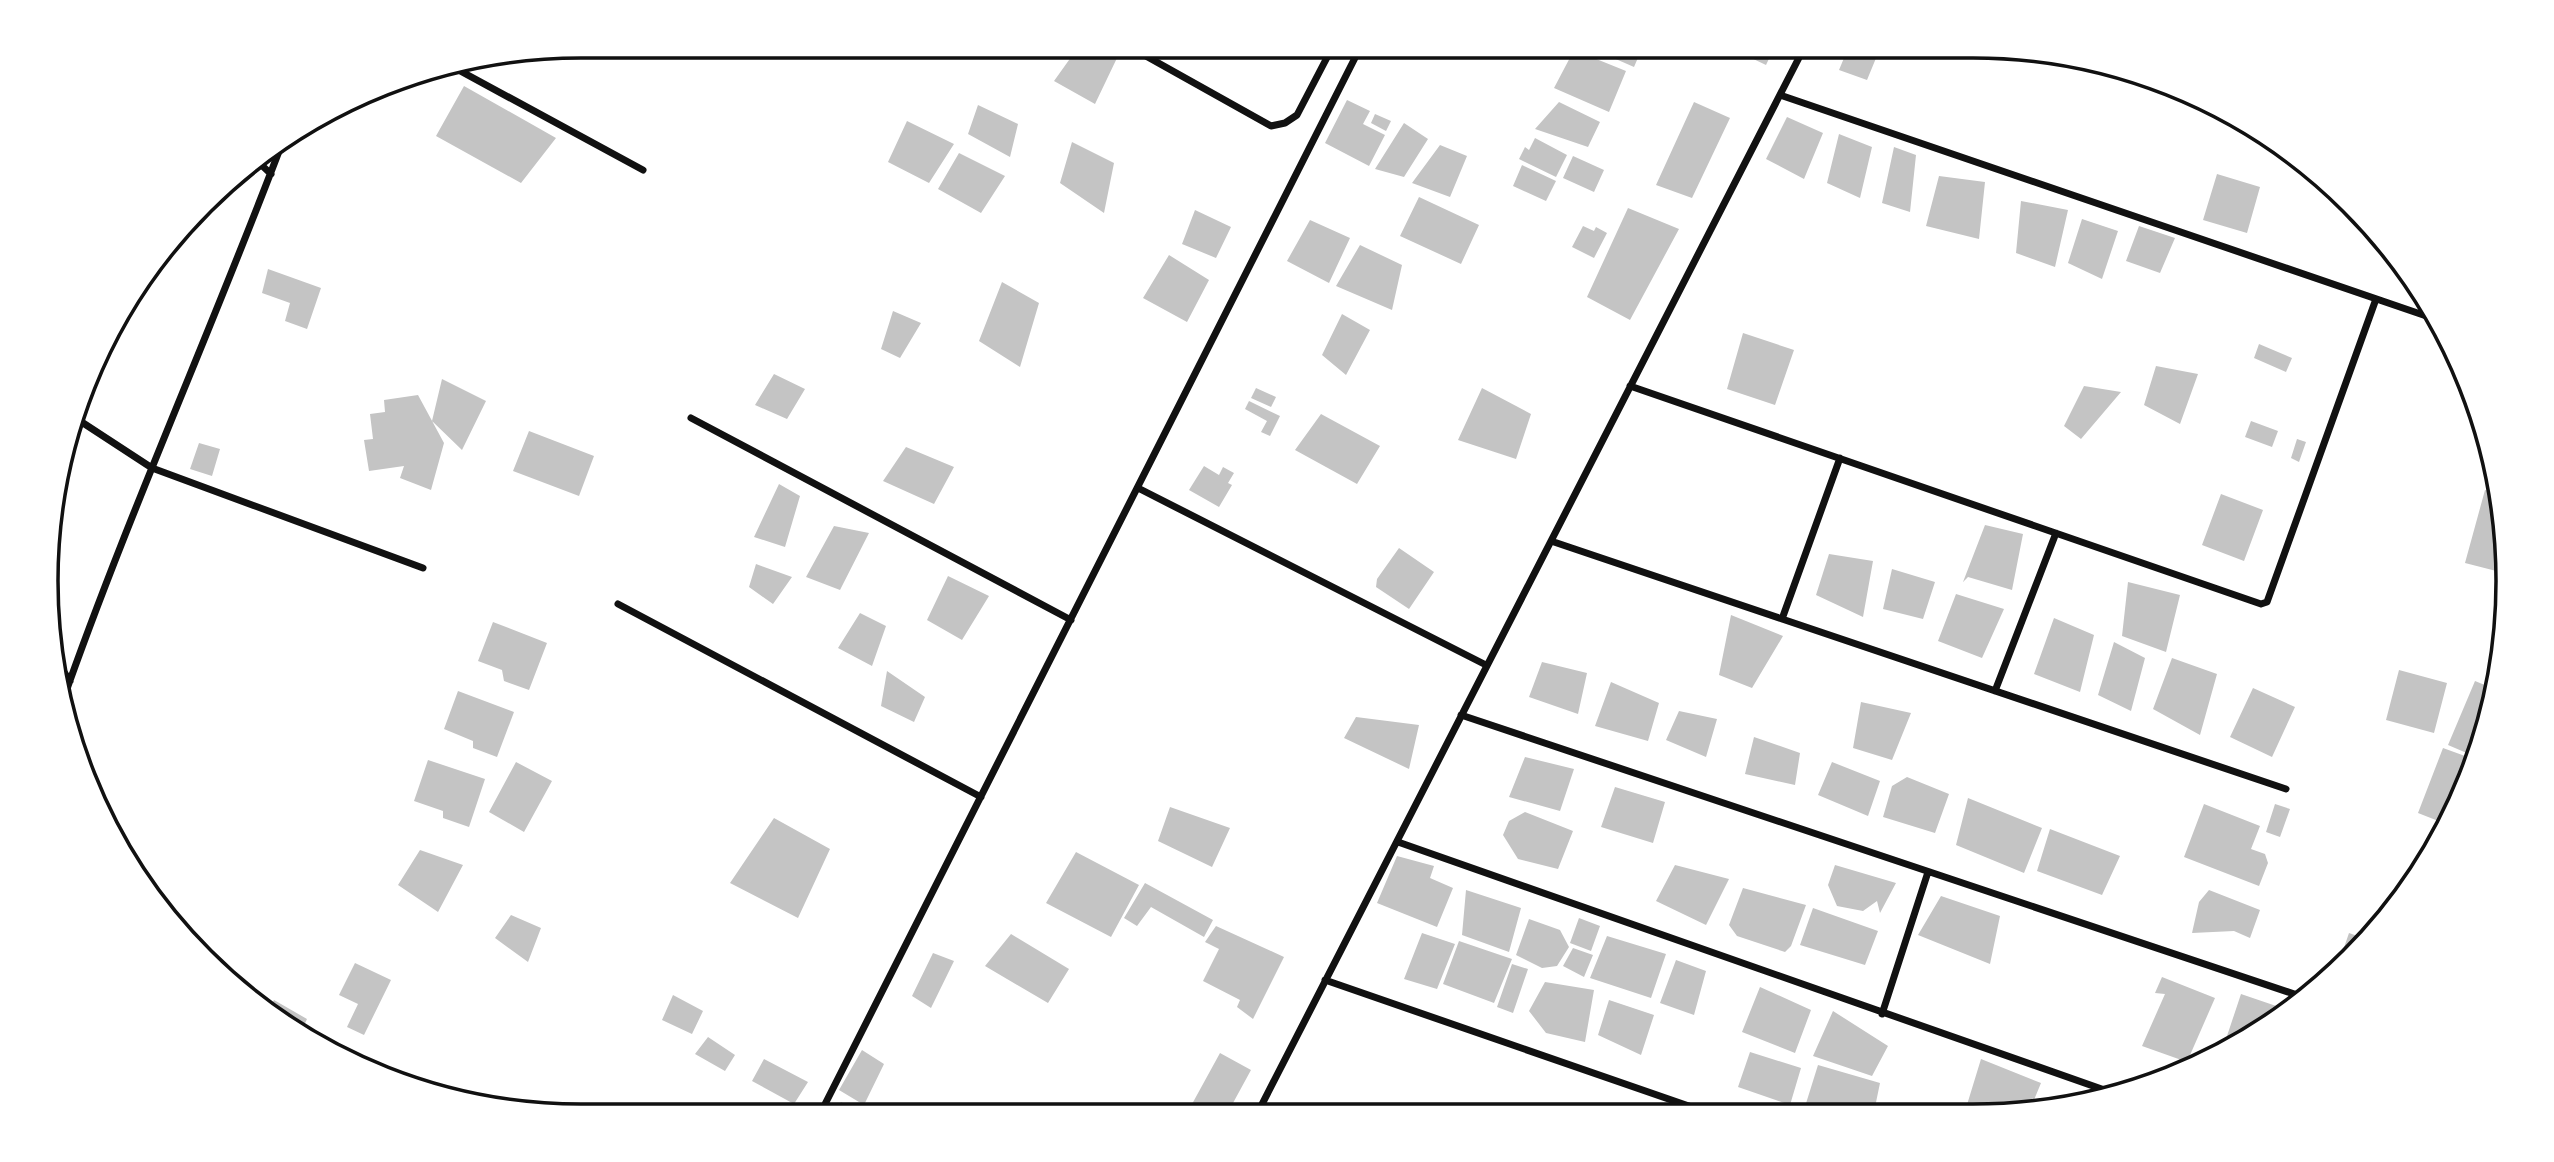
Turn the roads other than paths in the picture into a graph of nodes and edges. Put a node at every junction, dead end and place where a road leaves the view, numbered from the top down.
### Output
1 (1149, 58) edge
2 (1327, 58) edge
3 (1355, 58) edge
4 (1799, 58) edge
5 (462, 72) edge
6 (1780, 95) junction
7 (278, 155) edge
8 (262, 166) edge
9 (643, 170) dead end
10 (271, 174) junction
11 (2376, 299) junction
12 (2424, 315) edge
13 (1630, 386) junction
14 (691, 418) dead end
15 (83, 423) edge
16 (1840, 458) junction
17 (152, 468) junction
18 (1138, 488) junction
19 (2056, 533) junction
20 (1551, 541) junction
21 (423, 569) dead end
22 (618, 604) dead end
23 (1782, 619) junction
24 (1071, 620) junction
25 (1486, 665) junction
26 (67, 676) edge
27 (70, 681) junction
28 (69, 685) edge
29 (1995, 691) junction
30 (1461, 715) junction
31 (2286, 789) dead end
32 (981, 797) junction
33 (1398, 842) junction
34 (1928, 872) junction
35 (1325, 980) junction
36 (2294, 994) edge
37 (1882, 1014) junction
38 (2099, 1088) edge
39 (825, 1104) edge
40 (1262, 1104) edge
41 (1683, 1104) edge

1 - 2 street
3 - 18 street
4 - 6 street
5 - 9 street
6 - 11 street
6 - 13 street
7 - 10 street
8 - 10 street
10 - 17 street
11 - 12 street
11 - 19 street
13 - 16 street
13 - 20 street
14 - 24 street
15 - 17 street
16 - 19 street
16 - 23 street
17 - 21 street
17 - 27 street
18 - 24 street
18 - 25 street
19 - 29 street
20 - 23 street
20 - 25 street
22 - 32 street
23 - 29 street
24 - 32 street
25 - 30 street
26 - 27 street
27 - 28 street
29 - 31 street
30 - 33 street
30 - 34 street
32 - 39 street
33 - 35 street
33 - 37 street
34 - 36 street
34 - 37 street
35 - 40 street
35 - 41 street
37 - 38 street

